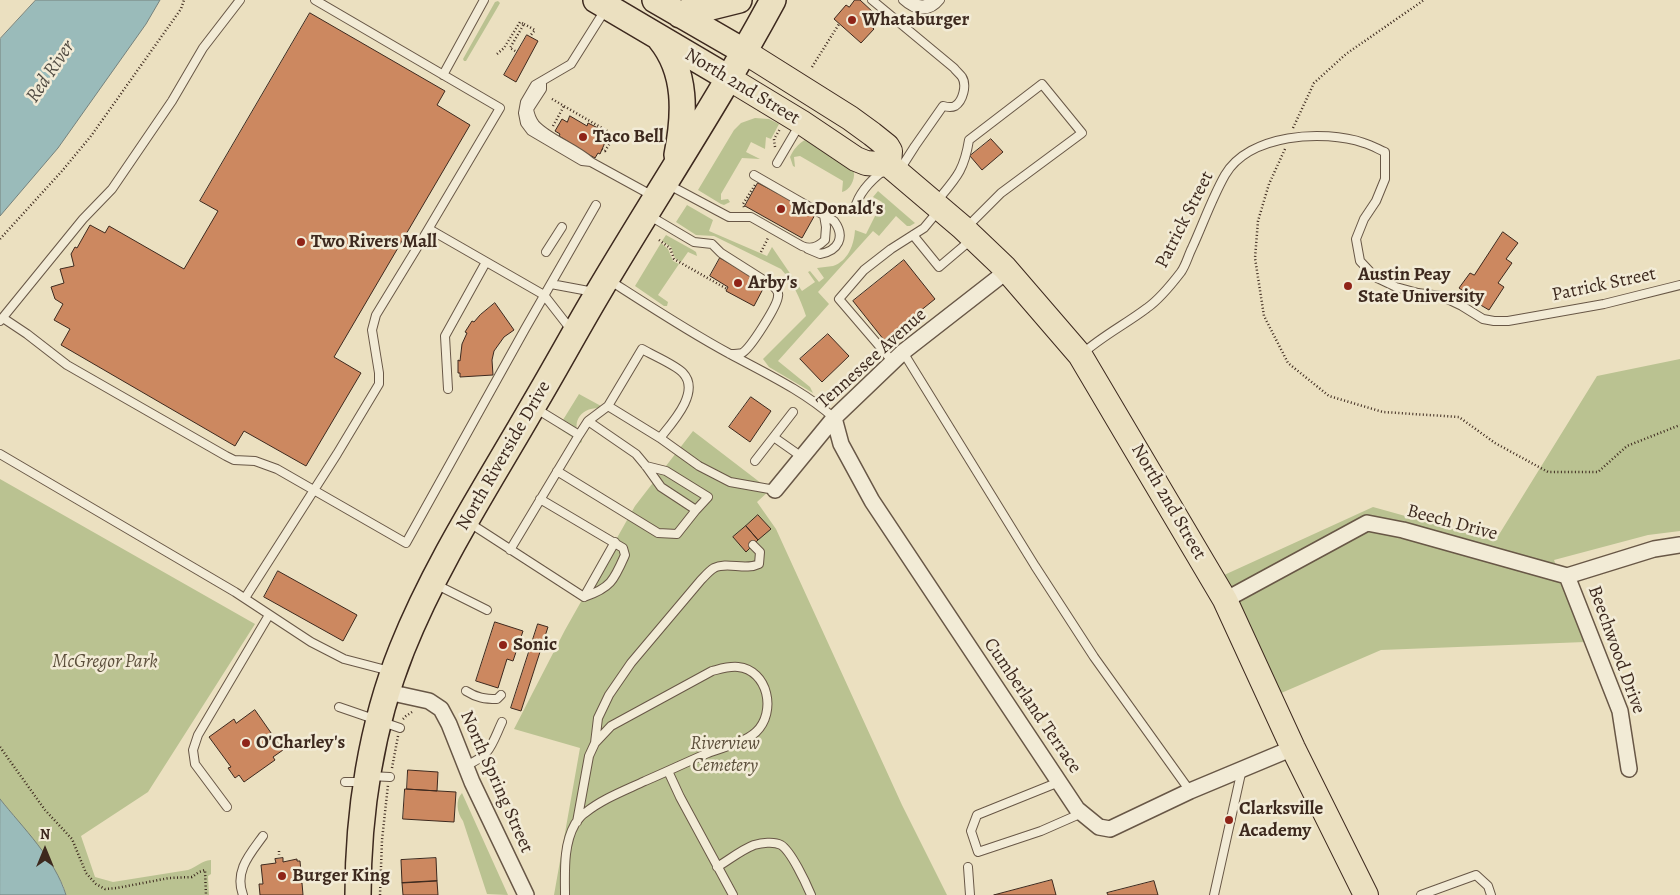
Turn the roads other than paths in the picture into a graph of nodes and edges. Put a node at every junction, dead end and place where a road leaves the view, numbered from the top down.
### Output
1 (240, 0) edge
2 (315, 0) edge
3 (334, 0) edge
4 (484, 0) edge
5 (655, 0) edge
6 (739, 0) edge
7 (773, 0) edge
8 (872, 0) edge
9 (903, 0) edge
10 (908, 0) edge
11 (934, 0) edge
12 (940, 0) edge
13 (602, 3) edge
14 (330, 8) junction
15 (680, 15) junction
16 (658, 36) junction
17 (745, 52) junction
18 (443, 74) junction
19 (730, 79) junction
20 (542, 82) junction
21 (801, 122) junction
22 (591, 162) junction
23 (778, 163) dead end
24 (894, 169) junction
25 (754, 175) dead end
26 (661, 190) junction
27 (596, 204) dead end
28 (938, 206) junction
29 (855, 208) dead end
30 (824, 215) junction
31 (562, 227) dead end
32 (429, 229) junction
33 (969, 234) junction
34 (913, 235) junction
35 (808, 248) junction
36 (546, 252) dead end
37 (486, 262) junction
38 (1005, 268) junction
39 (550, 284) junction
40 (1680, 285) edge
41 (603, 286) junction
42 (544, 295) junction
43 (1, 319) edge
44 (575, 334) junction
45 (730, 354) junction
46 (1080, 355) junction
47 (898, 357) junction
48 (448, 389) dead end
49 (608, 406) junction
50 (533, 407) junction
51 (793, 412) dead end
52 (834, 418) junction
53 (588, 421) junction
54 (579, 435) junction
55 (660, 438) junction
56 (775, 438) junction
57 (0, 454) edge
58 (802, 457) junction
59 (756, 460) dead end
60 (646, 466) junction
61 (557, 471) junction
62 (314, 490) junction
63 (775, 490) joint
64 (540, 499) junction
65 (696, 510) junction
66 (466, 521) junction
67 (615, 542) junction
68 (753, 545) dead end
69 (1680, 545) edge
70 (510, 550) junction
71 (1567, 576) junction
72 (432, 582) junction
73 (584, 597) junction
74 (245, 598) junction
75 (1225, 600) junction
76 (486, 610) dead end
77 (269, 615) junction
78 (391, 682) junction
79 (466, 691) dead end
80 (501, 695) dead end
81 (339, 707) dead end
82 (502, 722) dead end
83 (390, 725) junction
84 (596, 743) junction
85 (1294, 748) junction
86 (466, 766) junction
87 (1242, 769) junction
88 (1629, 769) dead end
89 (668, 771) junction
90 (1059, 782) junction
91 (1190, 791) junction
92 (227, 807) dead end
93 (1082, 813) junction
94 (577, 822) junction
95 (263, 836) dead end
96 (717, 867) junction
97 (968, 867) dead end
98 (243, 895) edge
99 (358, 895) edge
100 (526, 895) edge
101 (565, 895) edge
102 (733, 895) edge
103 (811, 895) edge
104 (970, 895) edge
105 (1214, 895) edge
106 (1366, 895) edge
107 (1421, 895) edge
108 (1491, 895) edge

1 - 43 lane
2 - 14 lane
3 - 14 lane
4 - 18 lane
5 - 15 highway, North 2nd Street
6 - 15 highway
7 - 17 highway, North Riverside Drive
8 - 24 lane
9 - 12 lane
10 - 11 lane
13 - 16 highway, North 2nd Street
13 - 20 lane
14 - 18 lane
15 - 17 highway, North 2nd Street
16 - 19 highway, North 2nd Street
16 - 26 highway
17 - 19 highway, North Riverside Drive
17 - 24 main road, North 2nd Street
18 - 32 lane
19 - 21 main road, North 2nd Street
19 - 26 highway, North Riverside Drive
20 - 22 lane
20 - 22 lane
21 - 23 lane
21 - 24 main road, North 2nd Street
22 - 26 lane
24 - 28 main road, North 2nd Street
24 - 29 lane
25 - 30 lane
26 - 35 lane
26 - 41 highway, North Riverside Drive
26 - 45 lane
27 - 39 lane
28 - 33 main road, North 2nd Street
28 - 33 lane
28 - 34 lane
30 - 35 lane
30 - 35 lane
31 - 36 lane
32 - 37 lane
32 - 62 lane
33 - 34 lane
33 - 38 main road, North 2nd Street
34 - 47 lane
37 - 42 lane
37 - 48 lane
38 - 46 main road, North 2nd Street
38 - 47 street, Tennessee Avenue
39 - 41 lane
39 - 42 lane
40 - 46 lane, Patrick Street
41 - 44 highway, North Riverside Drive
41 - 45 lane
42 - 44 lane
42 - 62 lane
43 - 62 lane
44 - 50 highway, North Riverside Drive
45 - 52 lane
46 - 75 main road, North 2nd Street
47 - 52 street, Tennessee Avenue
47 - 91 lane
49 - 53 lane
49 - 55 lane
49 - 55 lane
50 - 54 lane
50 - 66 highway, North Riverside Drive
51 - 56 lane
52 - 58 street, Tennessee Avenue
52 - 90 street, Cumberland Terrace
53 - 54 lane
53 - 60 lane
54 - 61 lane
55 - 63 lane
56 - 58 lane
56 - 59 lane
57 - 74 lane
58 - 63 street, Tennessee Avenue
60 - 65 lane
60 - 65 lane
61 - 64 lane
61 - 65 lane
62 - 74 lane
64 - 67 lane
64 - 70 lane
66 - 70 lane
66 - 72 highway, North Riverside Drive
67 - 73 lane
67 - 73 lane
68 - 84 lane
69 - 71 street
70 - 73 lane
71 - 75 street, Beech Drive
71 - 88 street, Beechwood Drive
72 - 76 lane
72 - 78 highway, North Riverside Drive
74 - 77 lane
75 - 85 main road, North 2nd Street
77 - 78 lane
77 - 92 lane
78 - 83 highway, North Riverside Drive
78 - 86 street, North Spring Street
79 - 80 lane
81 - 83 lane
82 - 86 lane
83 - 99 highway, North Riverside Drive
84 - 89 lane
84 - 94 lane
85 - 87 street, Cumberland Terrace
85 - 106 main road, North 2nd Street
86 - 100 street, North Spring Street
87 - 91 street, Cumberland Terrace
87 - 105 lane
89 - 94 lane
89 - 96 lane
90 - 93 street, Cumberland Terrace
90 - 93 lane
91 - 93 street, Cumberland Terrace
94 - 101 lane
95 - 98 lane
96 - 102 lane
96 - 103 lane
97 - 104 lane
107 - 108 lane

